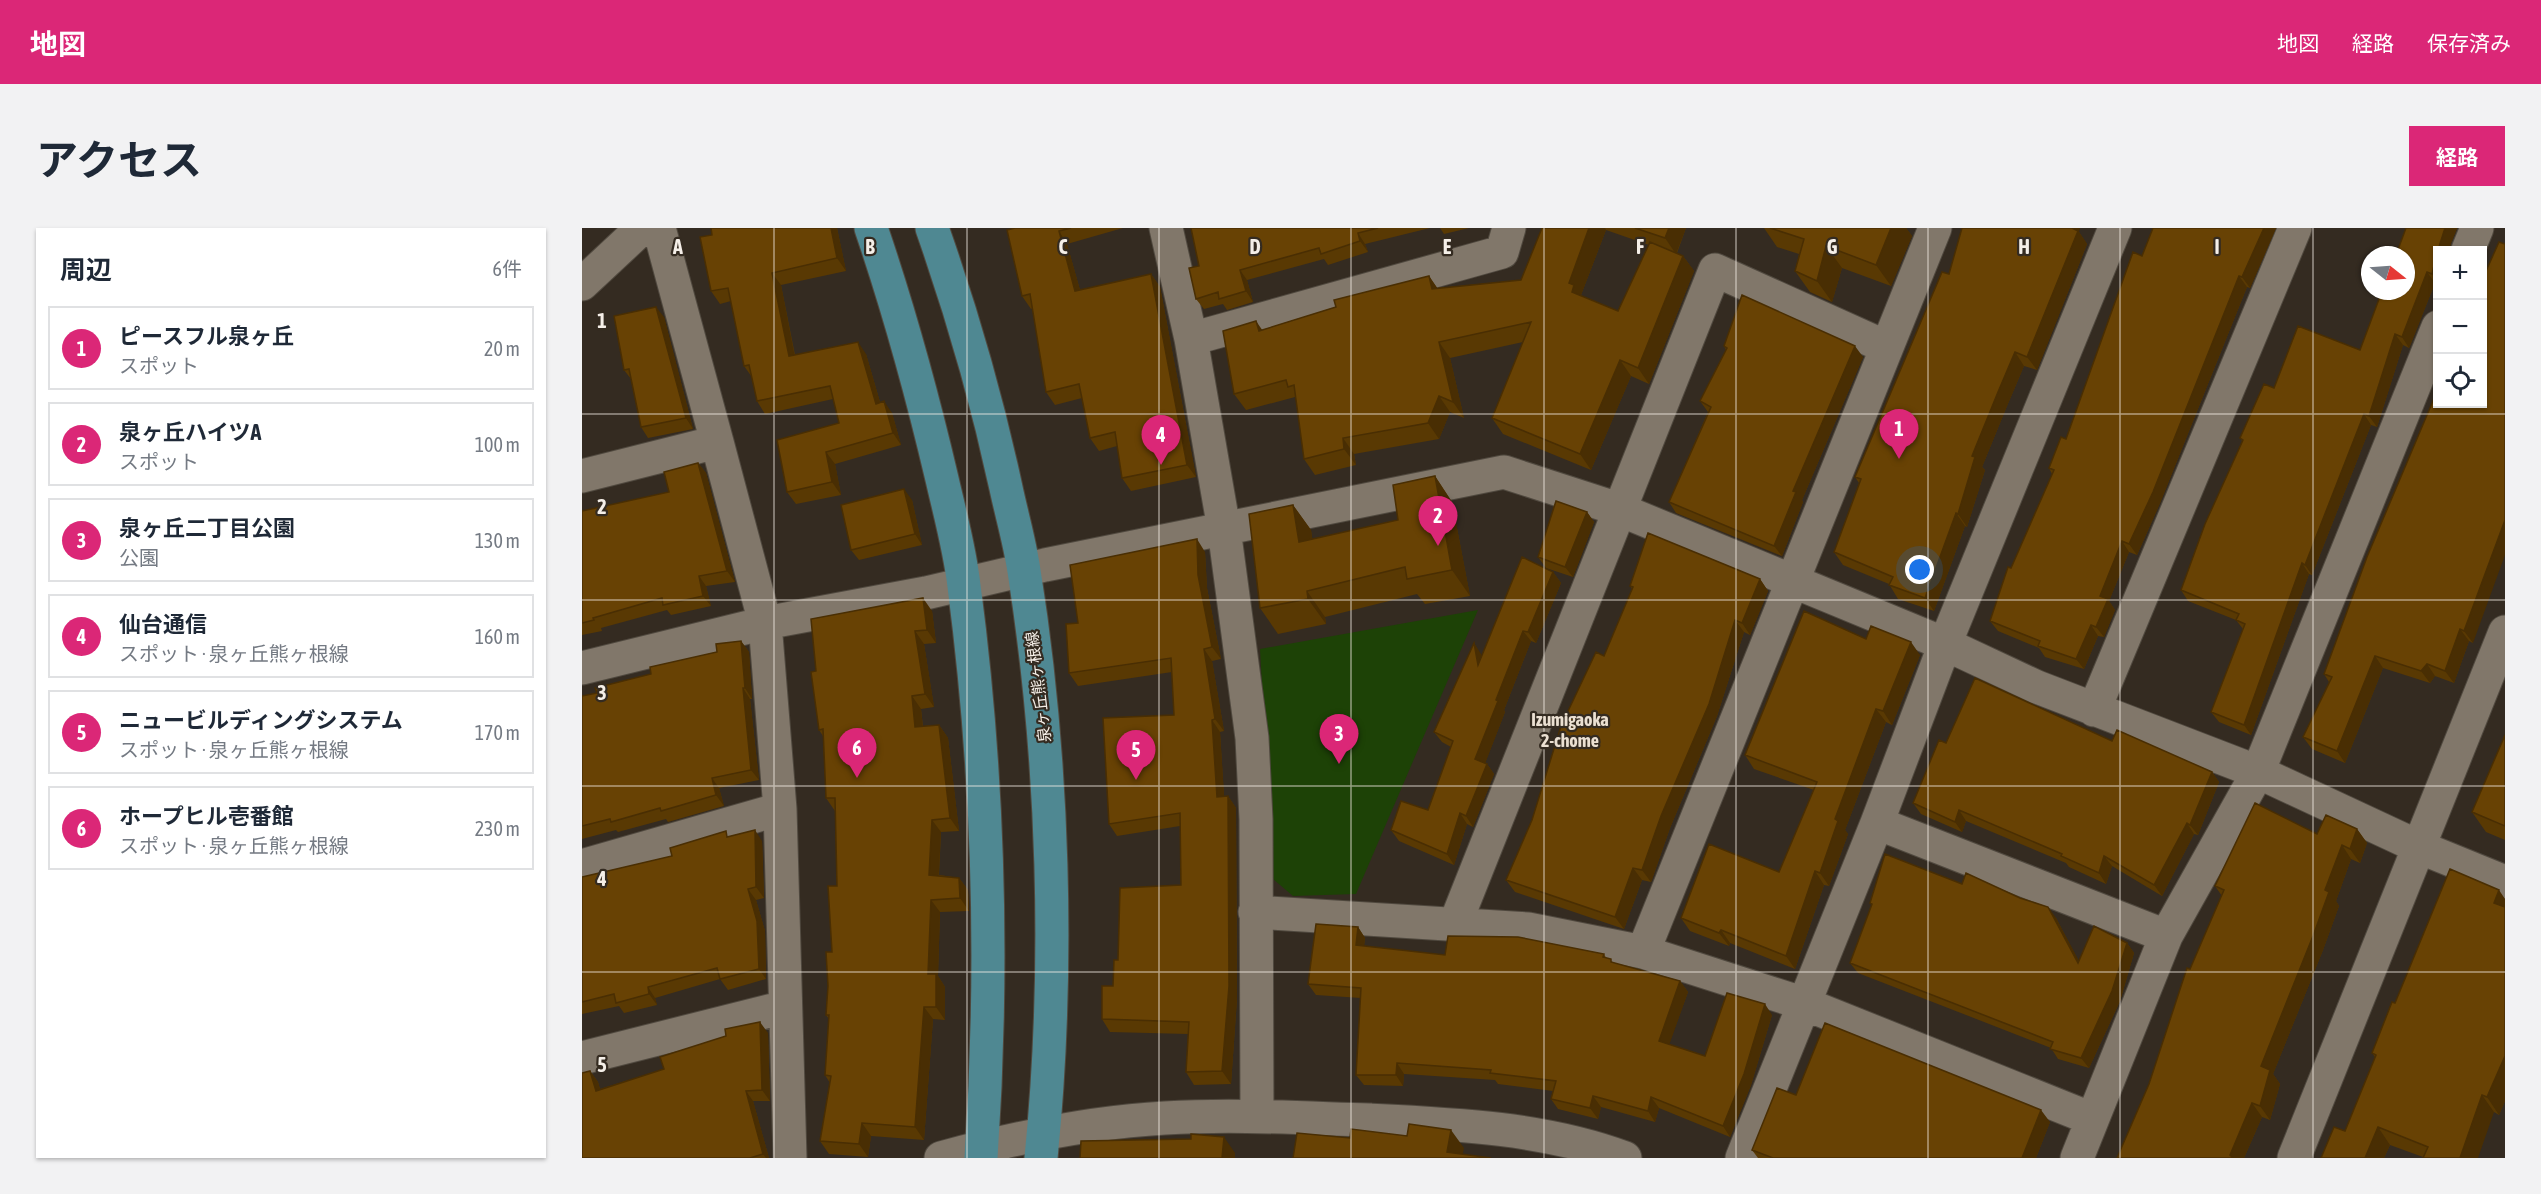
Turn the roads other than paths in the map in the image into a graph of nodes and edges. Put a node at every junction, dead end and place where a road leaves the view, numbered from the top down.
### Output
1 (642, 228) edge
2 (659, 228) edge
3 (871, 228) edge
4 (932, 228) edge
5 (1166, 228) edge
6 (1509, 228) edge
7 (1935, 228) edge
8 (2115, 228) edge
9 (2295, 228) edge
10 (2478, 228) edge
11 (2470, 246) edge
12 (582, 284) edge
13 (1191, 339) junction
14 (2433, 339) edge
15 (1886, 347) junction
16 (717, 442) junction
17 (582, 476) edge
18 (1618, 509) junction
19 (1224, 530) junction
20 (1024, 571) junction
21 (1792, 582) junction
22 (964, 585) junction
23 (765, 623) junction
24 (2505, 632) edge
25 (1945, 644) junction
26 (582, 668) edge
27 (2094, 710) junction
28 (2258, 772) junction
29 (780, 809) junction
30 (1877, 823) junction
31 (2418, 847) junction
32 (582, 866) edge
33 (2505, 882) edge
34 (1255, 912) junction
35 (1455, 924) junction
36 (2166, 936) junction
37 (1644, 952) junction
38 (1805, 1004) junction
39 (785, 1007) junction
40 (582, 1058) edge
41 (1257, 1116) junction
42 (2092, 1119) junction
43 (1042, 1146) edge
44 (981, 1153) edge
45 (790, 1158) edge
46 (941, 1158) edge
47 (1625, 1158) edge
48 (1742, 1158) edge
49 (2077, 1158) edge
50 (2294, 1158) edge

1 - 12 street
2 - 16 street
3 - 22 main road
4 - 20 main road, 泉ヶ丘熊ヶ根線
5 - 13 street
6 - 13 street
7 - 15 street
8 - 25 street
9 - 27 street
10 - 11 street
13 - 19 street
14 - 28 street
15 - 18 street
15 - 21 street
16 - 17 street
16 - 23 street
18 - 19 street
18 - 21 street
18 - 35 street
19 - 20 street
19 - 34 street
20 - 22 street
20 - 43 main road, 泉ヶ丘熊ヶ根線
21 - 25 street
21 - 37 street
22 - 23 street
22 - 44 main road
23 - 26 street
23 - 29 street
24 - 31 street
25 - 27 street
25 - 30 street
27 - 28 street
28 - 31 street
28 - 36 street
29 - 32 street
29 - 39 street
30 - 36 street
30 - 38 street
31 - 33 street
31 - 50 street
34 - 35 street
34 - 41 street
35 - 37 street
36 - 42 street
37 - 38 street
38 - 42 street
38 - 48 street
39 - 40 street
39 - 45 street
41 - 43 street
41 - 47 street
42 - 49 street
43 - 44 street
44 - 46 street

